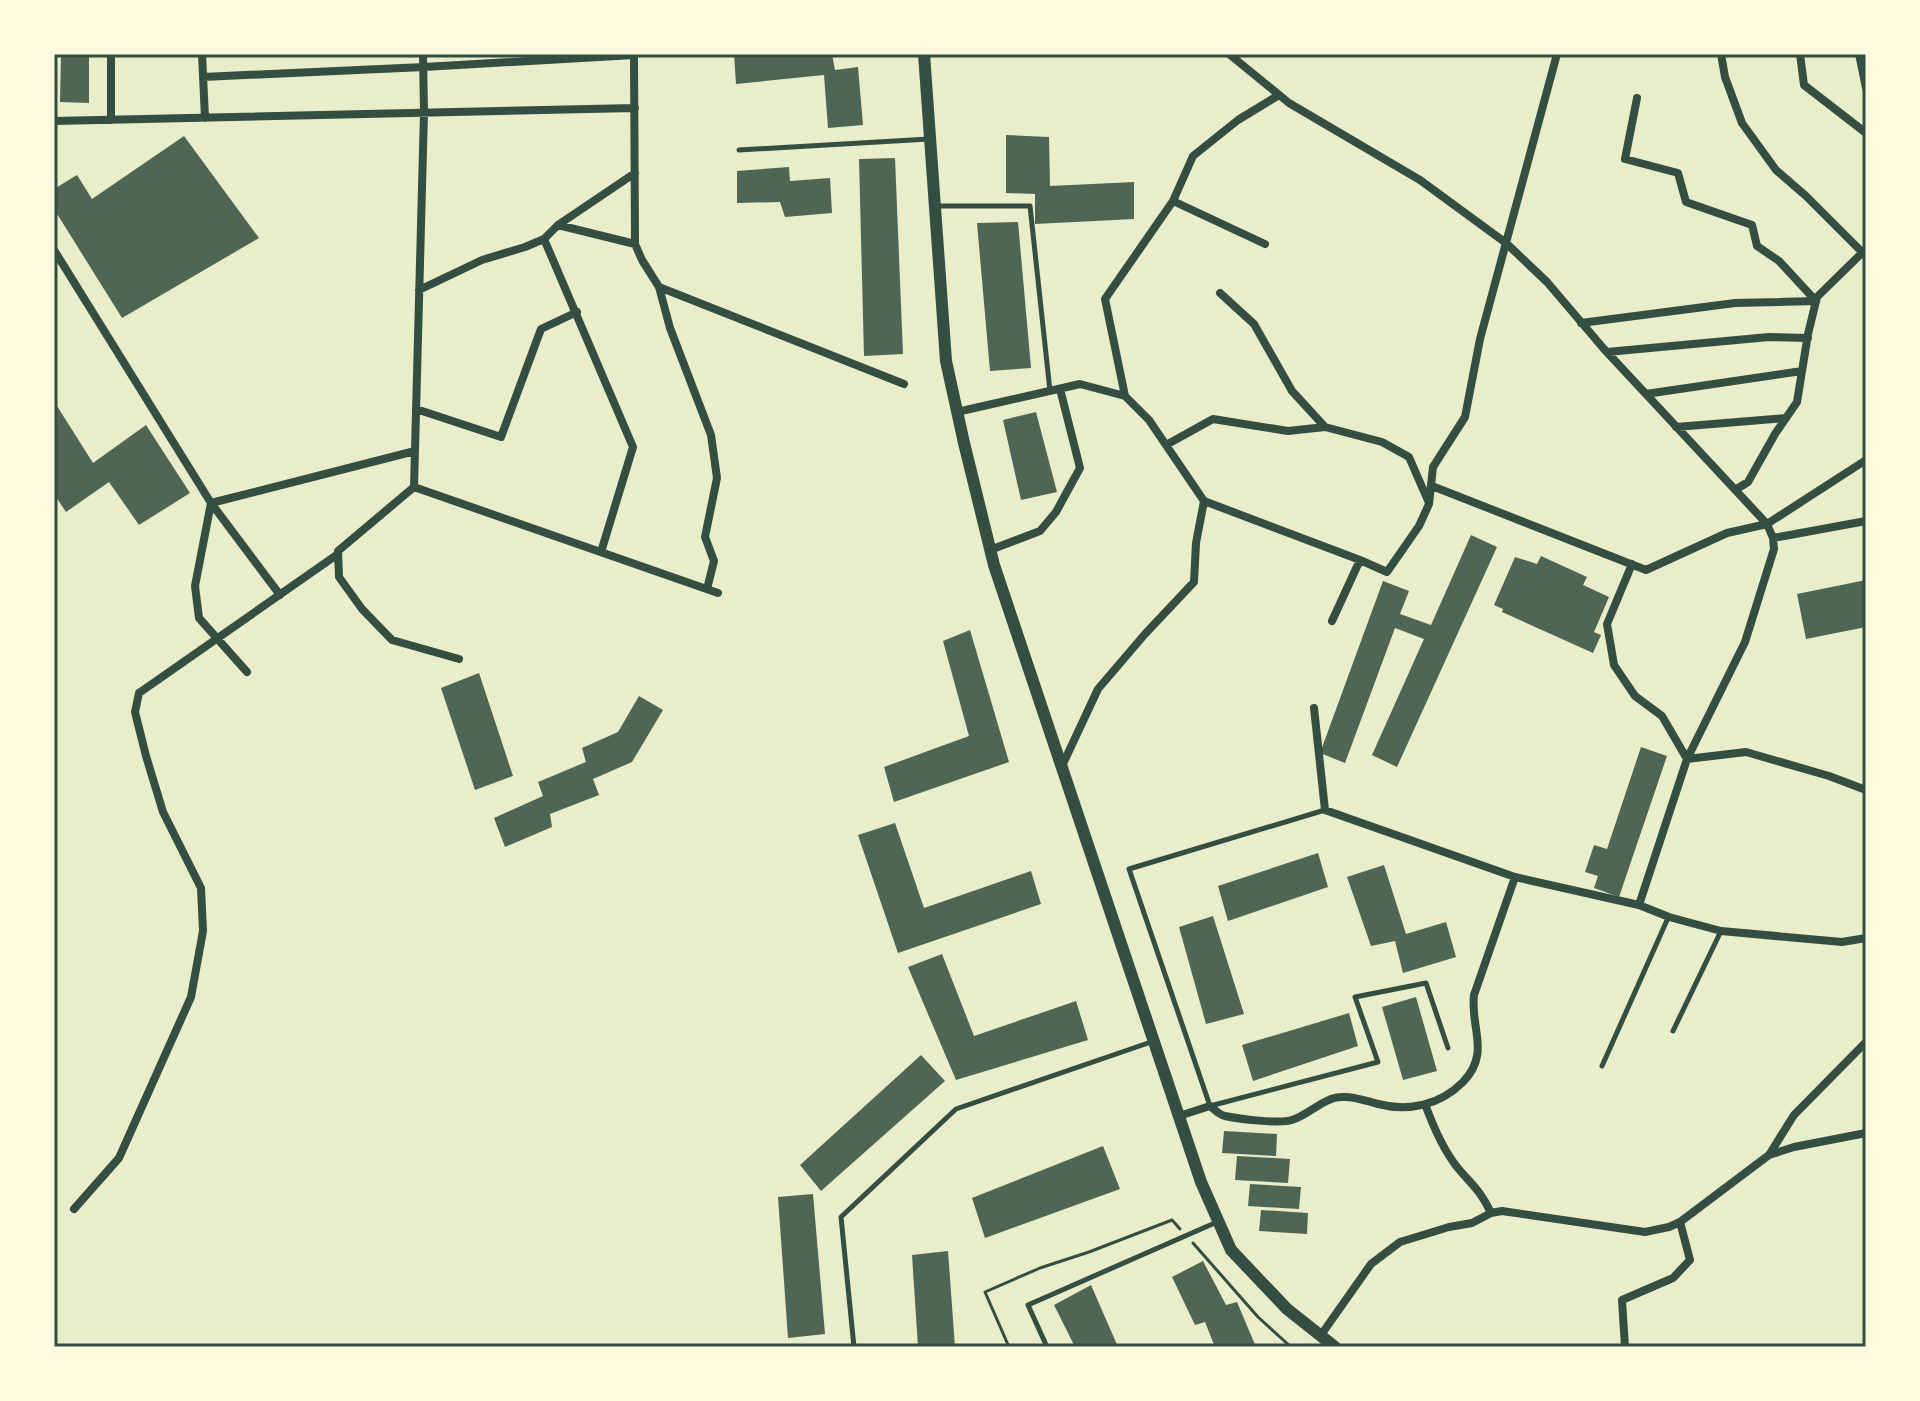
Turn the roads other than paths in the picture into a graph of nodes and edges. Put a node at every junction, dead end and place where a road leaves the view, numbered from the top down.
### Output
1 (111, 54) edge
2 (202, 54) edge
3 (423, 54) edge
4 (924, 54) edge
5 (1230, 54) edge
6 (1248, 54) edge
7 (1557, 54) edge
8 (1721, 54) edge
9 (1800, 54) edge
10 (1859, 54) edge
11 (634, 55) edge
12 (1239, 62) junction
13 (424, 67) junction
14 (203, 77) junction
15 (1866, 88) edge
16 (1279, 95) junction
17 (1637, 98) dead end
18 (635, 108) junction
19 (424, 113) junction
20 (205, 118) junction
21 (111, 120) junction
22 (54, 121) edge
23 (1866, 133) edge
24 (930, 139) junction
25 (739, 150) dead end
26 (635, 173) junction
27 (1173, 201) junction
28 (935, 206) junction
29 (558, 225) junction
30 (544, 239) junction
31 (1506, 243) junction
32 (635, 244) junction
33 (1265, 244) dead end
34 (54, 250) edge
35 (1864, 251) edge
36 (659, 287) junction
37 (419, 290) junction
38 (1220, 293) dead end
39 (1816, 301) junction
40 (577, 312) junction
41 (1581, 323) junction
42 (1808, 338) junction
43 (1607, 352) junction
44 (1802, 371) junction
45 (904, 384) dead end
46 (1060, 389) junction
47 (1050, 391) junction
48 (1646, 394) junction
49 (1125, 396) junction
50 (416, 409) junction
51 (957, 412) junction
52 (1786, 418) junction
53 (1325, 427) junction
54 (1676, 427) junction
55 (1166, 445) junction
56 (415, 451) junction
57 (1866, 460) edge
58 (1432, 486) junction
59 (414, 487) junction
60 (1735, 490) junction
61 (1204, 501) junction
62 (211, 503) junction
63 (1429, 504) junction
64 (1866, 521) edge
65 (1767, 524) junction
66 (1773, 538) junction
67 (990, 550) junction
68 (601, 552) junction
69 (338, 554) junction
70 (1360, 560) junction
71 (1632, 564) junction
72 (707, 589) junction
73 (718, 593) dead end
74 (280, 595) junction
75 (1332, 621) dead end
76 (218, 638) junction
77 (459, 659) dead end
78 (247, 672) dead end
79 (1314, 708) dead end
80 (1687, 759) junction
81 (1062, 766) junction
82 (1866, 790) edge
83 (1325, 810) junction
84 (1515, 877) junction
85 (1639, 905) junction
86 (1669, 917) junction
87 (1721, 931) junction
88 (1866, 938) edge
89 (1673, 1031) dead end
90 (1155, 1040) junction
91 (1866, 1042) edge
92 (1448, 1048) dead end
93 (1602, 1066) dead end
94 (1425, 1104) junction
95 (1210, 1106) junction
96 (1179, 1116) junction
97 (1866, 1133) edge
98 (1769, 1155) junction
99 (74, 1209) dead end
100 (1491, 1213) junction
101 (1218, 1221) junction
102 (1680, 1222) junction
103 (1321, 1335) junction
104 (854, 1347) edge
105 (1047, 1347) edge
106 (1335, 1347) edge
107 (1625, 1347) edge

1 - 21 street
2 - 14 street
3 - 13 street
4 - 24 main road
5 - 12 street
6 - 12 street
7 - 31 street
8 - 35 street
9 - 23 street
10 - 15 street
11 - 13 street
11 - 18 street
12 - 16 street
13 - 14 street
13 - 19 street
14 - 20 street
16 - 27 street
16 - 31 street
17 - 39 street
18 - 19 street
18 - 26 street
19 - 20 street
19 - 37 street
20 - 21 street
21 - 22 street
24 - 25 lane
24 - 28 main road
26 - 29 street
26 - 32 street
27 - 33 street
27 - 49 street
28 - 47 lane
28 - 51 main road
29 - 30 street
29 - 32 street
30 - 37 street
30 - 40 street
31 - 41 street
31 - 58 street
32 - 36 street
34 - 62 street
35 - 39 street
36 - 45 street
36 - 72 street
37 - 50 street
38 - 53 street
39 - 41 street
39 - 42 street
40 - 50 street
40 - 68 street
41 - 43 street
42 - 43 street
42 - 44 street
43 - 48 street
44 - 48 street
44 - 52 street
46 - 47 street
46 - 49 street
46 - 67 street
47 - 51 street
48 - 54 street
49 - 55 street
50 - 56 street
51 - 67 main road
52 - 54 street
52 - 60 street
53 - 55 street
53 - 63 street
54 - 60 street
55 - 61 street
56 - 59 street
56 - 62 street
57 - 65 street
58 - 63 street
58 - 71 street
59 - 68 street
59 - 69 street
60 - 65 street
61 - 70 street
61 - 81 street
62 - 74 street
62 - 76 street
63 - 70 street
64 - 66 street
65 - 66 street
65 - 71 street
66 - 80 street
67 - 81 main road
68 - 72 street
69 - 74 street
69 - 77 street
70 - 75 street
71 - 80 street
72 - 73 street
74 - 76 street
76 - 78 street
76 - 99 street
79 - 83 street
80 - 82 street
80 - 85 street
81 - 90 main road
83 - 84 street
83 - 95 lane
84 - 85 street
84 - 94 street
85 - 86 street
86 - 87 street
86 - 93 lane
87 - 88 street
87 - 89 lane
90 - 96 main road
90 - 104 lane
91 - 98 street
92 - 95 lane
94 - 95 street
94 - 100 street
95 - 96 street
96 - 101 main road
97 - 98 street
98 - 102 street
100 - 102 street
100 - 103 street
101 - 103 main road
101 - 105 lane
102 - 107 street
103 - 106 main road

